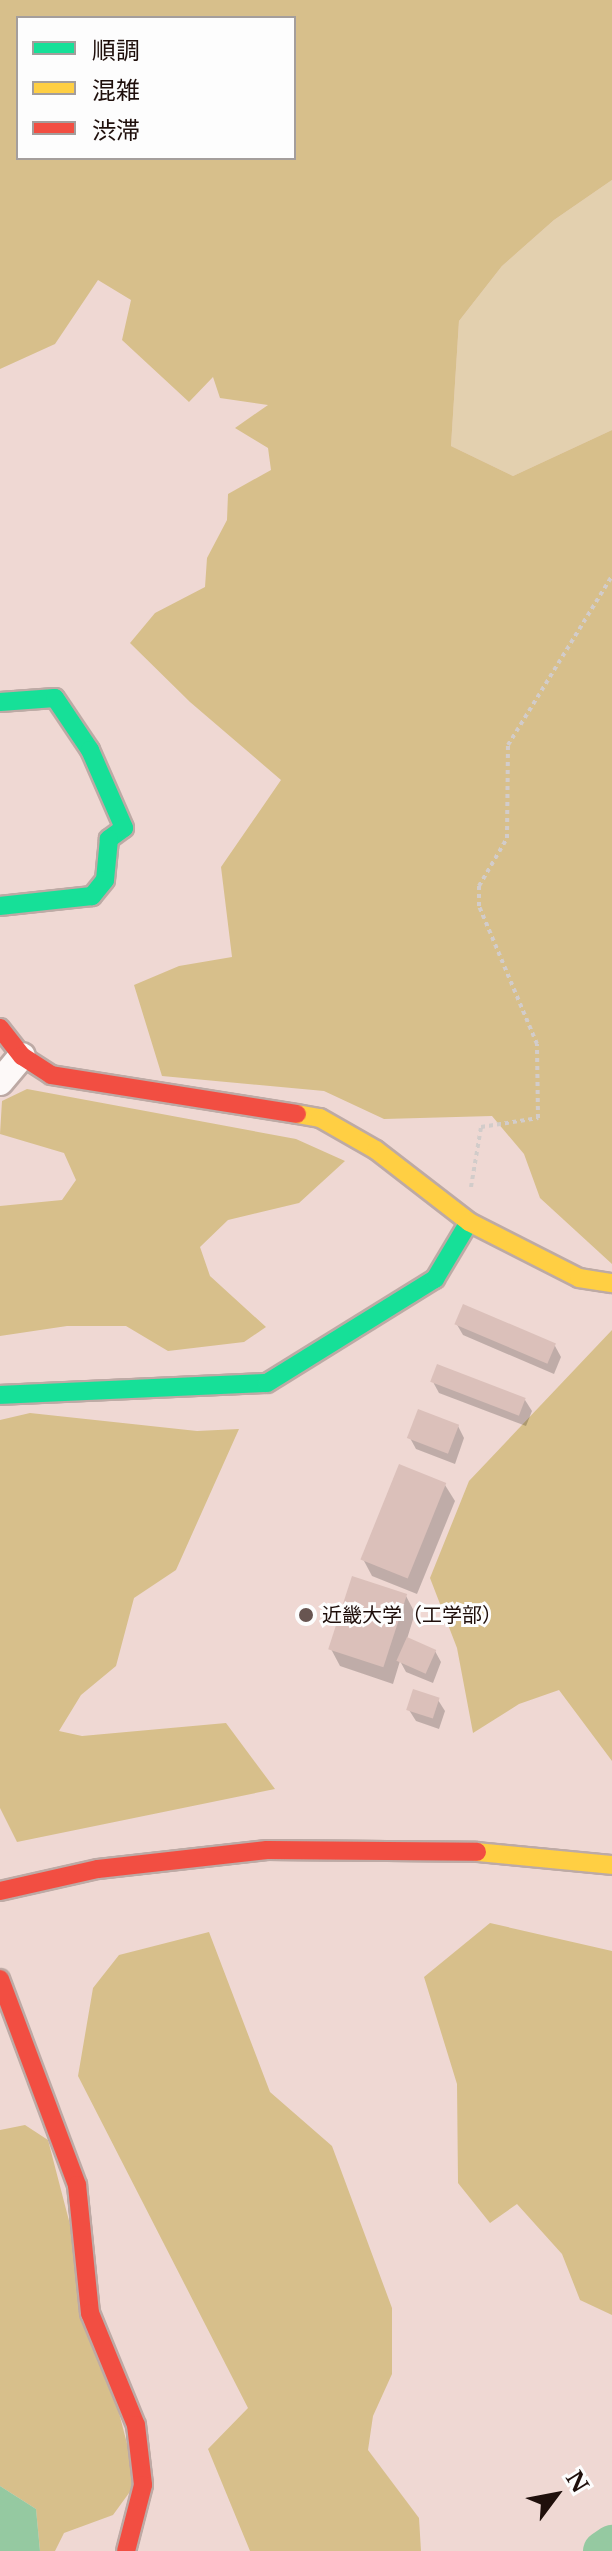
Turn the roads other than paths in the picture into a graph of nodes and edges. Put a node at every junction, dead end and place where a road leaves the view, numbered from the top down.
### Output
1 (0, 702) edge
2 (0, 906) edge
3 (0, 1028) edge
4 (22, 1056) junction
5 (0, 1082) edge
6 (469, 1222) junction
7 (612, 1283) edge
8 (0, 1395) edge
9 (612, 1865) edge
10 (0, 1891) edge
11 (0, 1979) edge
12 (126, 2551) edge

1 - 2 street
3 - 4 street
4 - 5 street
4 - 6 street
6 - 7 street
6 - 8 street
9 - 10 street
11 - 12 street

